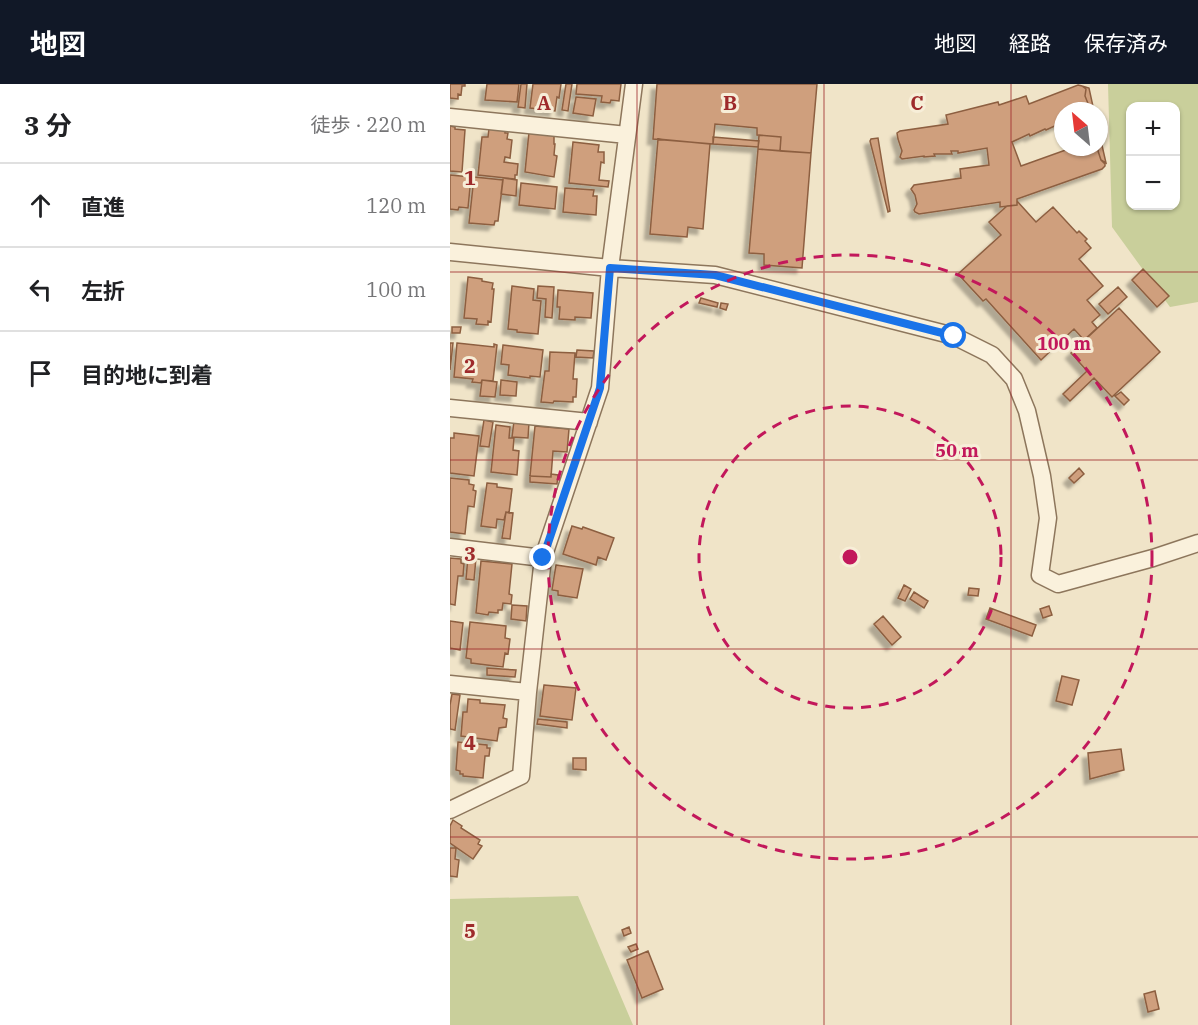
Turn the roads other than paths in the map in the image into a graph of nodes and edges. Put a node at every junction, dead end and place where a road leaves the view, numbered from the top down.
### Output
1 (634, 84) edge
2 (450, 117) edge
3 (627, 135) junction
4 (450, 252) edge
5 (610, 268) junction
6 (450, 408) edge
7 (589, 422) junction
8 (1198, 543) edge
9 (450, 547) edge
10 (543, 558) junction
11 (450, 684) edge
12 (528, 692) junction
13 (450, 810) edge

1 - 3 street
2 - 3 street
3 - 5 street
4 - 5 street
5 - 7 street
5 - 8 street
6 - 7 street
7 - 10 street
9 - 10 street
10 - 12 street
11 - 12 street
12 - 13 street

